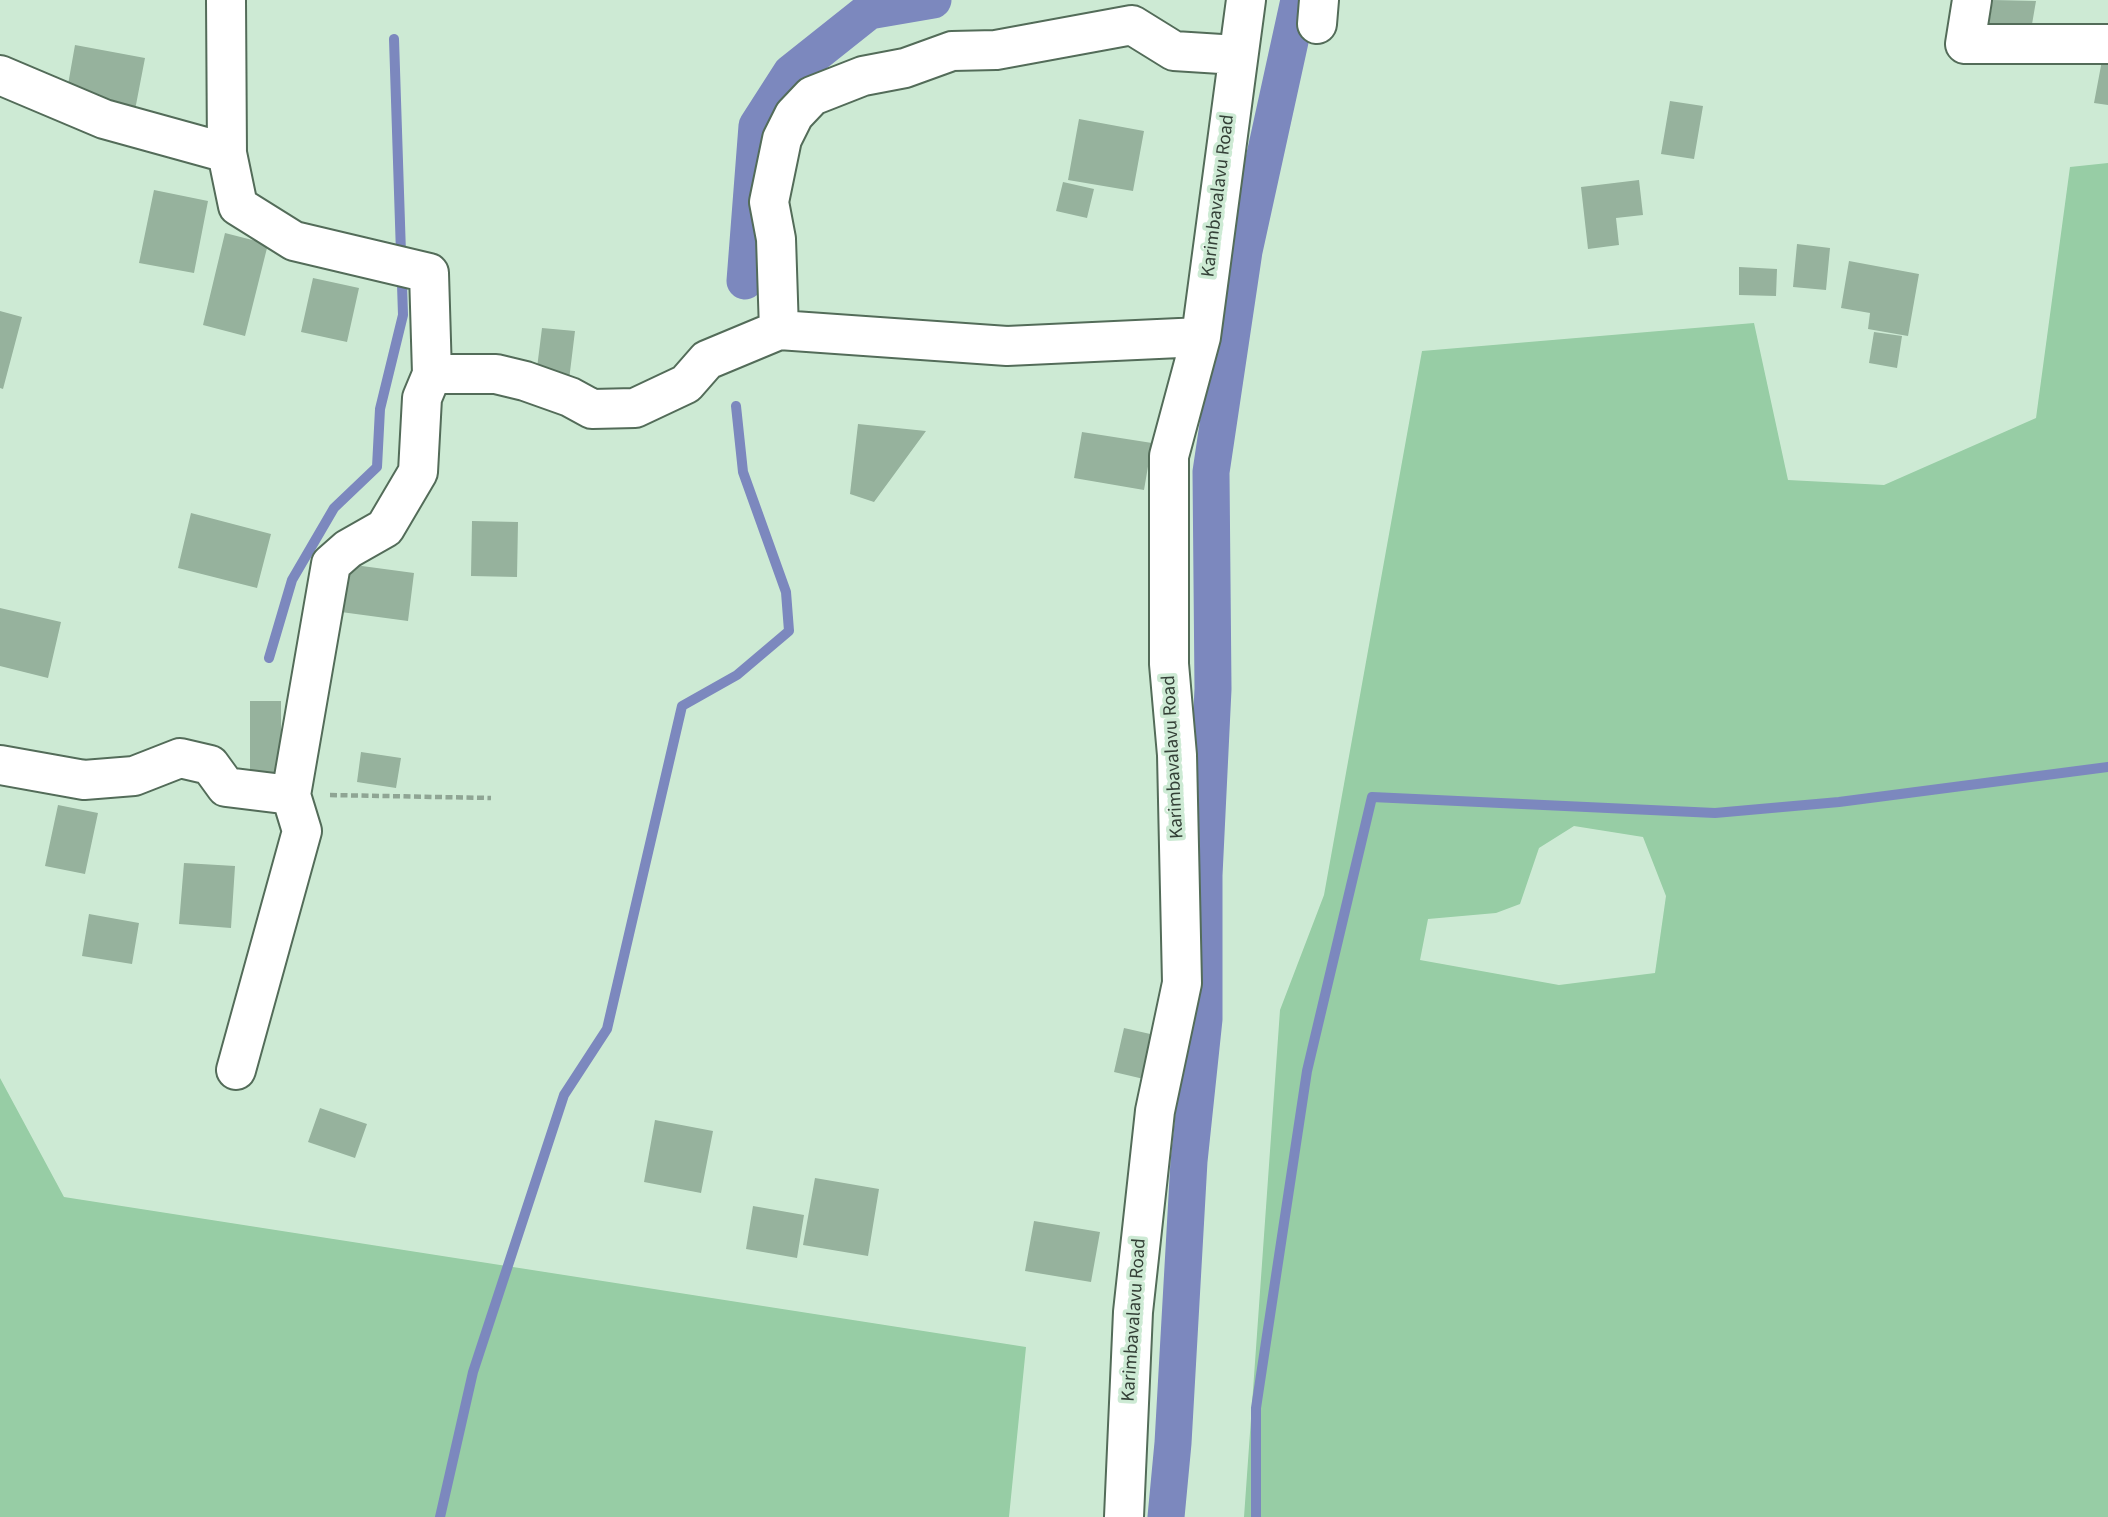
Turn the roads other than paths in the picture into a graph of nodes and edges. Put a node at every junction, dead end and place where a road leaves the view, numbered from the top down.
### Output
1 (226, 0) edge
2 (1246, 0) edge
3 (1972, 0) edge
4 (2108, 44) edge
5 (1237, 55) junction
6 (0, 75) edge
7 (227, 153) junction
8 (779, 330) junction
9 (1201, 337) junction
10 (432, 374) junction
11 (0, 765) edge
12 (291, 794) junction
13 (236, 1070) dead end
14 (1124, 1517) edge

1 - 7 street
2 - 5 street, Karimbavalavu Road
3 - 4 street
5 - 8 street
5 - 9 street, Karimbavalavu Road
6 - 7 street
7 - 10 street
8 - 9 street
8 - 10 street
9 - 14 street, Karimbavalavu Road
10 - 12 street
11 - 12 street
12 - 13 street

